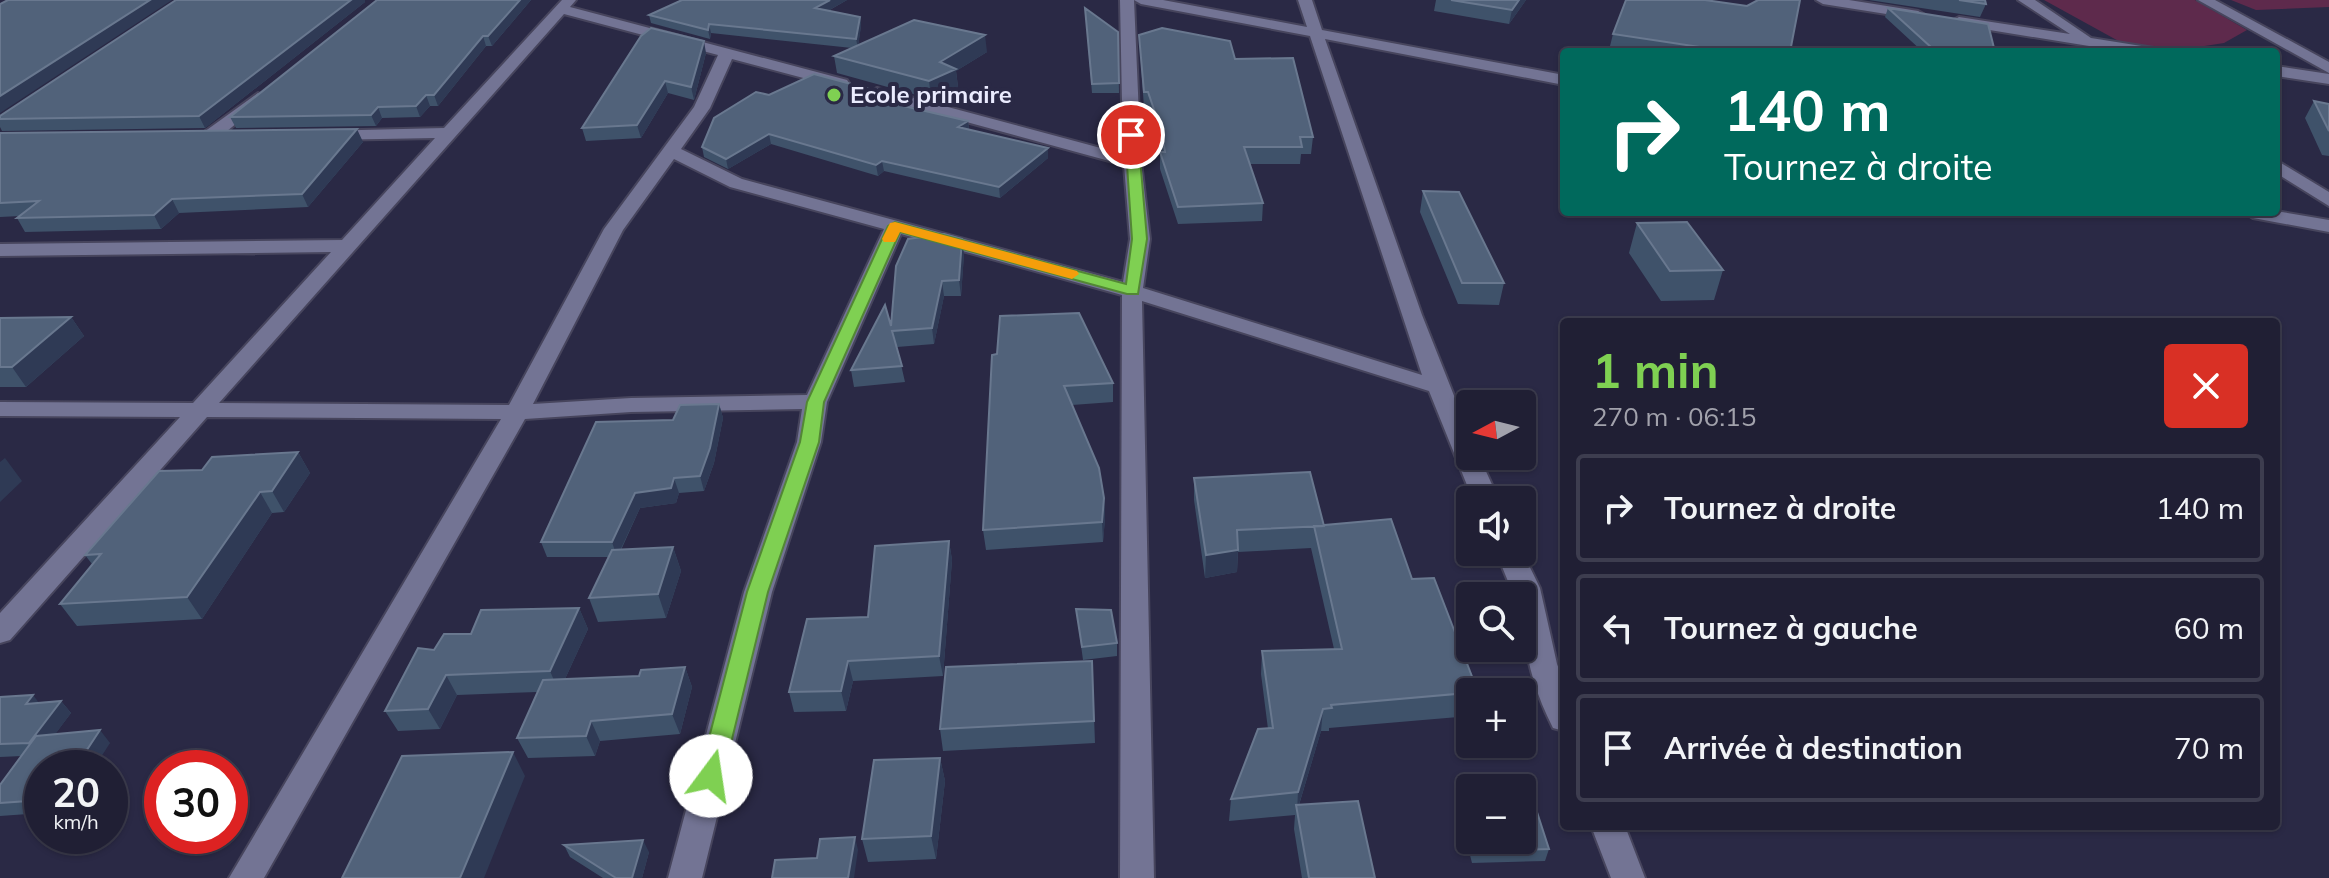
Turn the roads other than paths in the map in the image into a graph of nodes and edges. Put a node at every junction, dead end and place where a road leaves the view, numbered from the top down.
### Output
1 (1127, 0) edge
2 (1141, 0) edge
3 (1305, 0) edge
4 (1823, 0) edge
5 (2025, 0) edge
6 (2205, 0) edge
7 (1846, 2) edge
8 (565, 4) edge
9 (1316, 34) junction
10 (2093, 43) junction
11 (2101, 48) edge
12 (2127, 48) edge
13 (727, 52) junction
14 (2329, 68) edge
15 (2280, 72) edge
16 (1560, 79) edge
17 (2329, 79) edge
18 (271, 87) edge
19 (450, 133) junction
20 (306, 135) edge
21 (242, 136) edge
22 (672, 151) junction
23 (1132, 162) junction
24 (2280, 168) edge
25 (2329, 200) edge
26 (2275, 216) edge
27 (895, 226) junction
28 (2329, 226) edge
29 (348, 246) junction
30 (0, 250) edge
31 (1132, 291) junction
32 (1438, 387) junction
33 (815, 402) junction
34 (202, 408) junction
35 (0, 409) edge
36 (517, 412) junction
37 (1480, 486) edge
38 (1516, 566) edge
39 (0, 632) edge
40 (1560, 709) edge
41 (1610, 830) edge
42 (1629, 873) edge
43 (246, 878) edge
44 (685, 878) edge
45 (1137, 878) edge

1 - 23 street
2 - 9 street
3 - 9 street
4 - 7 street
5 - 10 street
6 - 14 street
7 - 10 street
8 - 13 street
8 - 19 street
9 - 16 street
9 - 32 street
10 - 11 street
10 - 12 street
13 - 22 street
13 - 23 street
15 - 17 street
18 - 21 street
19 - 20 street
19 - 29 street
22 - 27 street
22 - 36 street
23 - 31 street
24 - 25 street
26 - 28 street
27 - 31 street
27 - 33 street
29 - 30 street
29 - 34 street
31 - 32 street
31 - 45 street
32 - 37 street
33 - 36 street
33 - 44 street
34 - 35 street
34 - 36 street
34 - 39 street
36 - 43 street
38 - 40 street
41 - 42 street

